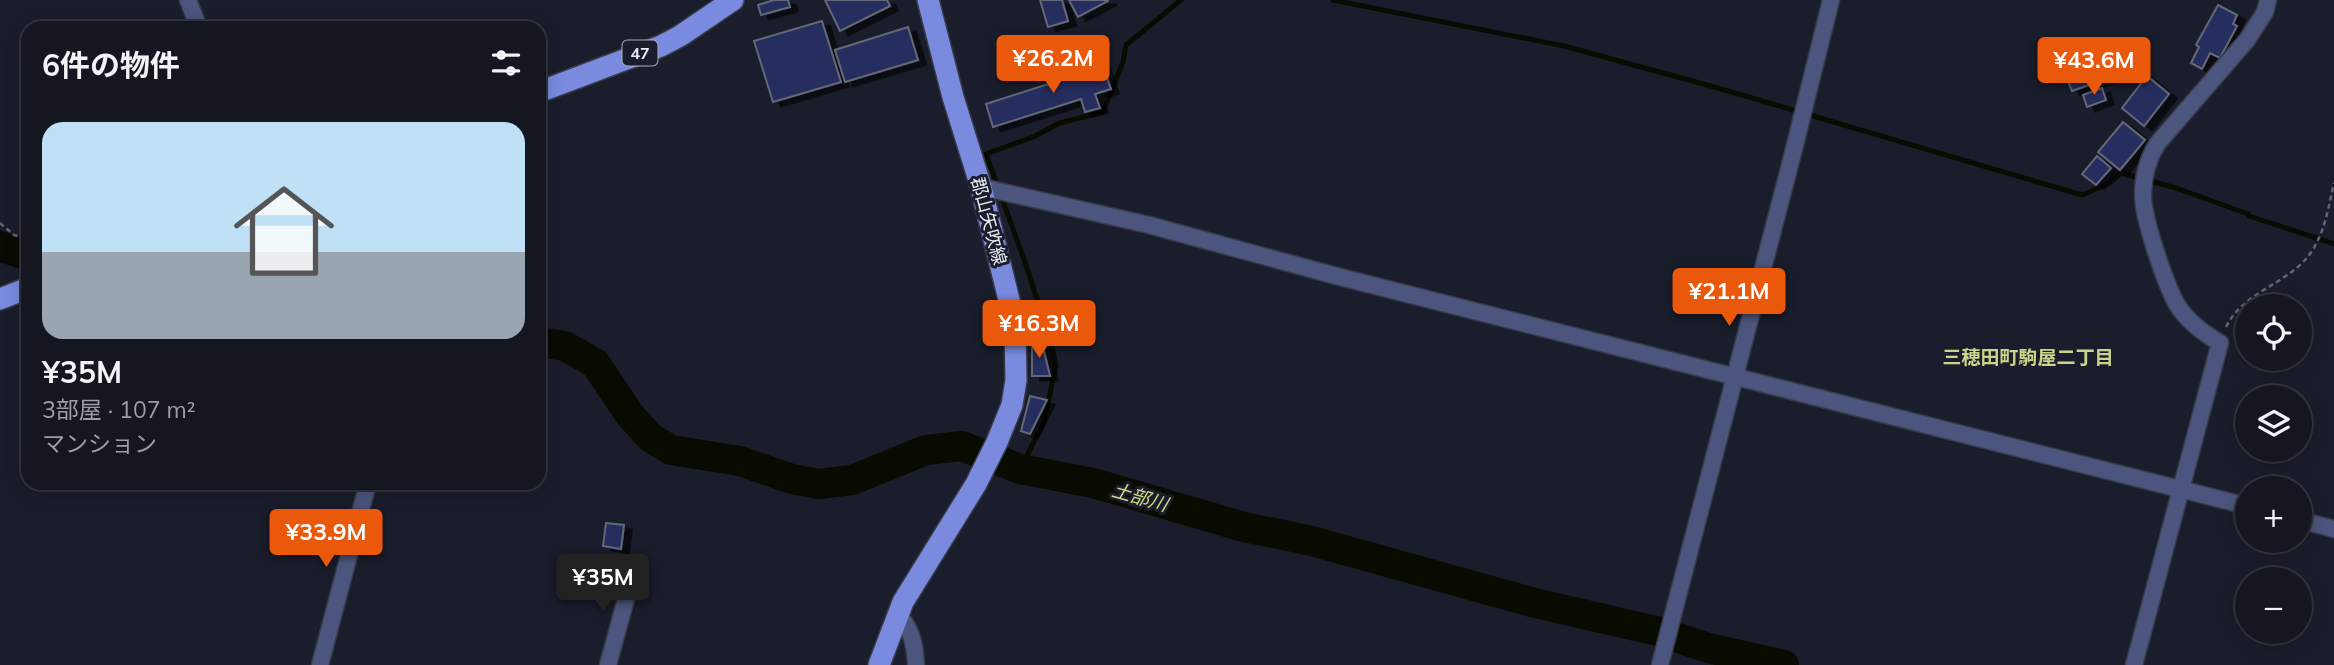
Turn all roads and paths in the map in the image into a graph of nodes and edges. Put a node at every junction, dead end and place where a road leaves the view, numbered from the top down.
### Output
1 (188, 0) edge
2 (733, 0) edge
3 (928, 0) edge
4 (1831, 0) edge
5 (2268, 0) edge
6 (196, 21) edge
7 (546, 89) edge
8 (2334, 183) edge
9 (981, 187) junction
10 (0, 223) edge
11 (21, 237) edge
12 (21, 291) edge
13 (0, 299) edge
14 (2220, 343) junction
15 (1735, 377) junction
16 (2182, 489) junction
17 (366, 490) edge
18 (2235, 503) edge
19 (2312, 523) edge
20 (2334, 529) edge
21 (633, 573) dead end
22 (898, 615) junction
23 (320, 665) edge
24 (608, 665) edge
25 (879, 665) edge
26 (916, 665) edge
27 (1660, 665) edge
28 (2134, 665) edge

1 - 6 street
2 - 7 main road, 47
3 - 9 main road, 郡山矢吹線
4 - 15 street
5 - 14 street
8 - 14 path
9 - 15 street
9 - 22 main road, 郡山矢吹線
10 - 11 path
12 - 13 main road
14 - 16 street
15 - 16 street
15 - 27 street
16 - 18 street
16 - 28 street
17 - 23 street
19 - 20 street
21 - 24 street
22 - 25 main road, 郡山矢吹線
22 - 26 street

